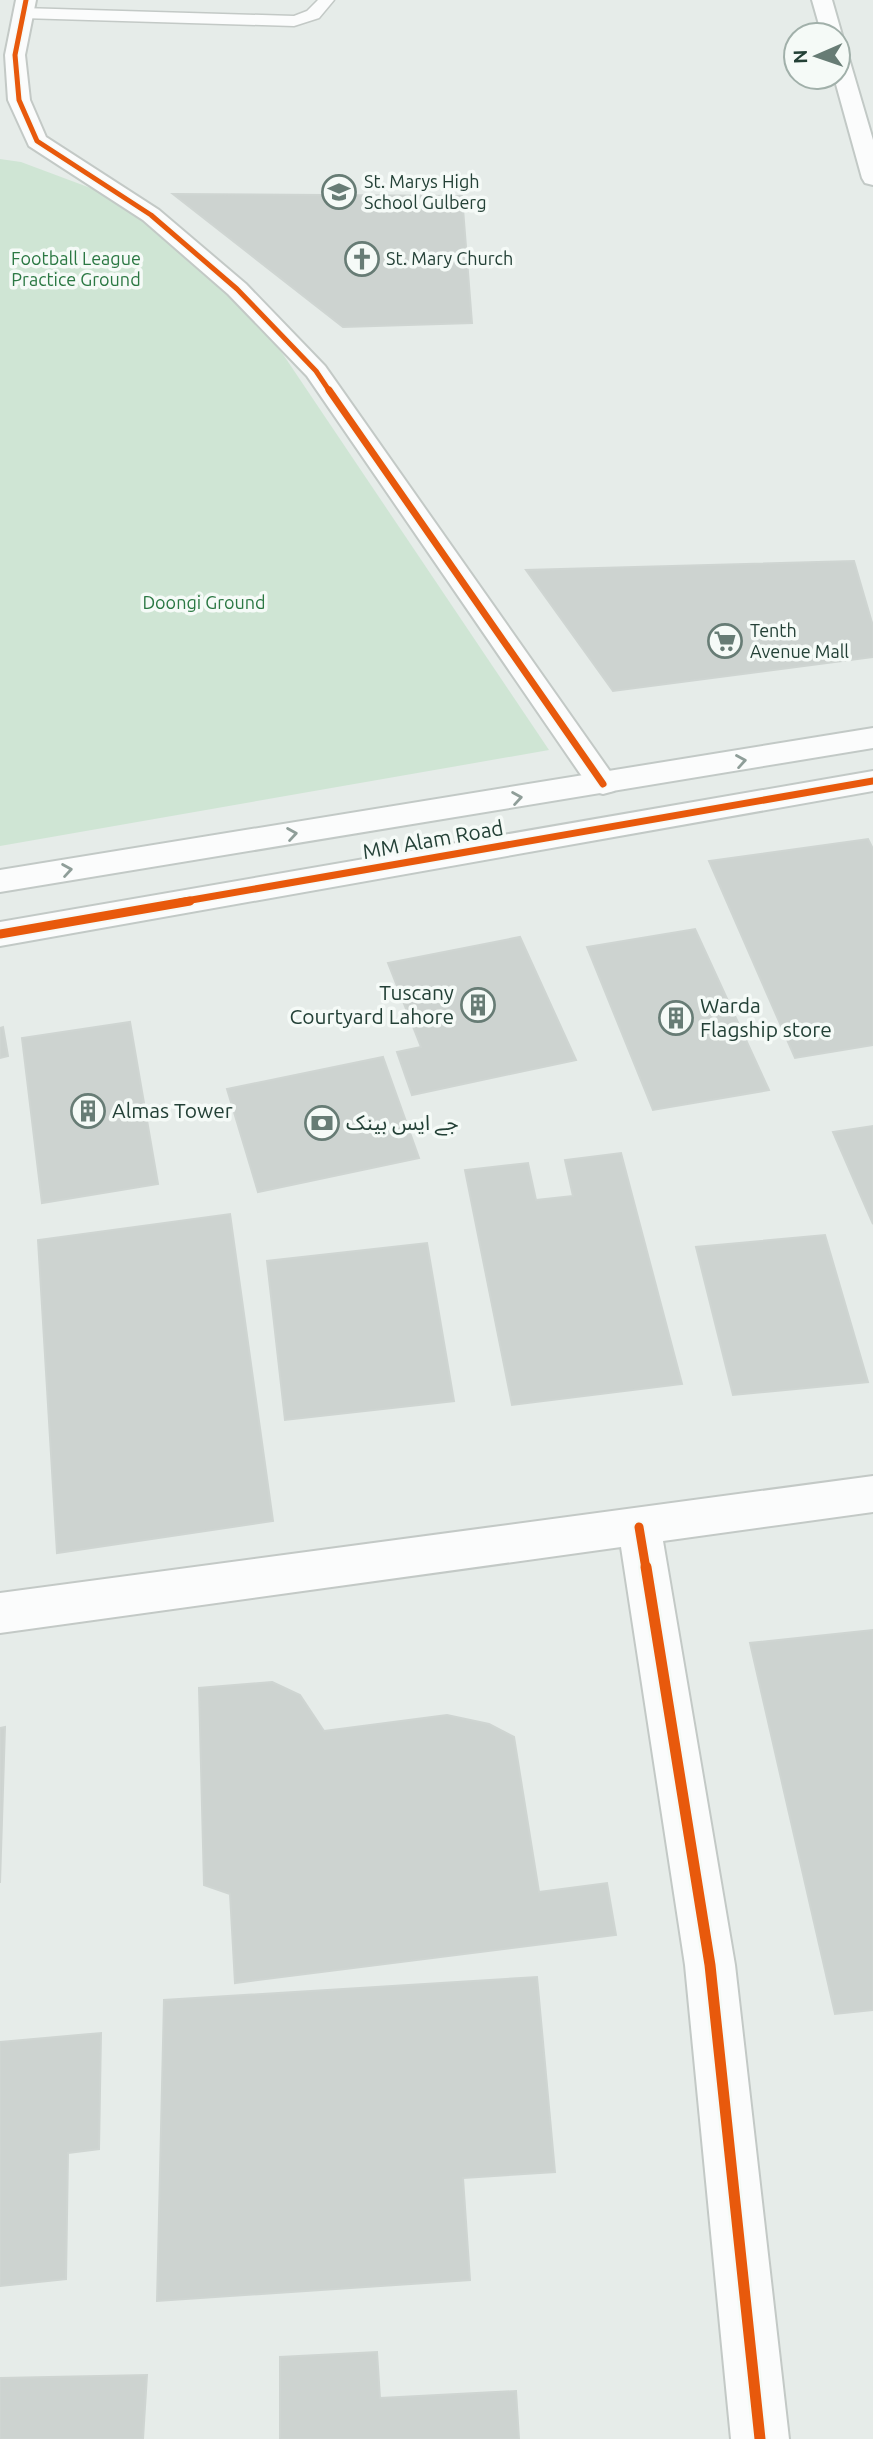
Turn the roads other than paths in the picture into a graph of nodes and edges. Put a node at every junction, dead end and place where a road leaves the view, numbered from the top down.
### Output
1 (326, 0) edge
2 (822, 0) edge
3 (24, 7) edge
4 (828, 21) edge
5 (848, 91) edge
6 (873, 178) edge
7 (873, 738) edge
8 (873, 781) edge
9 (603, 784) junction
10 (0, 881) edge
11 (0, 934) edge
12 (873, 1494) edge
13 (639, 1527) junction
14 (0, 1613) edge
15 (760, 2439) edge

1 - 3 lane
2 - 4 street
3 - 9 street
5 - 6 street
9 -> 7 street, MM Alam Road
8 - 11 street, MM Alam Road
10 -> 9 street, MM Alam Road
12 - 13 street
13 - 14 street
13 - 15 street

